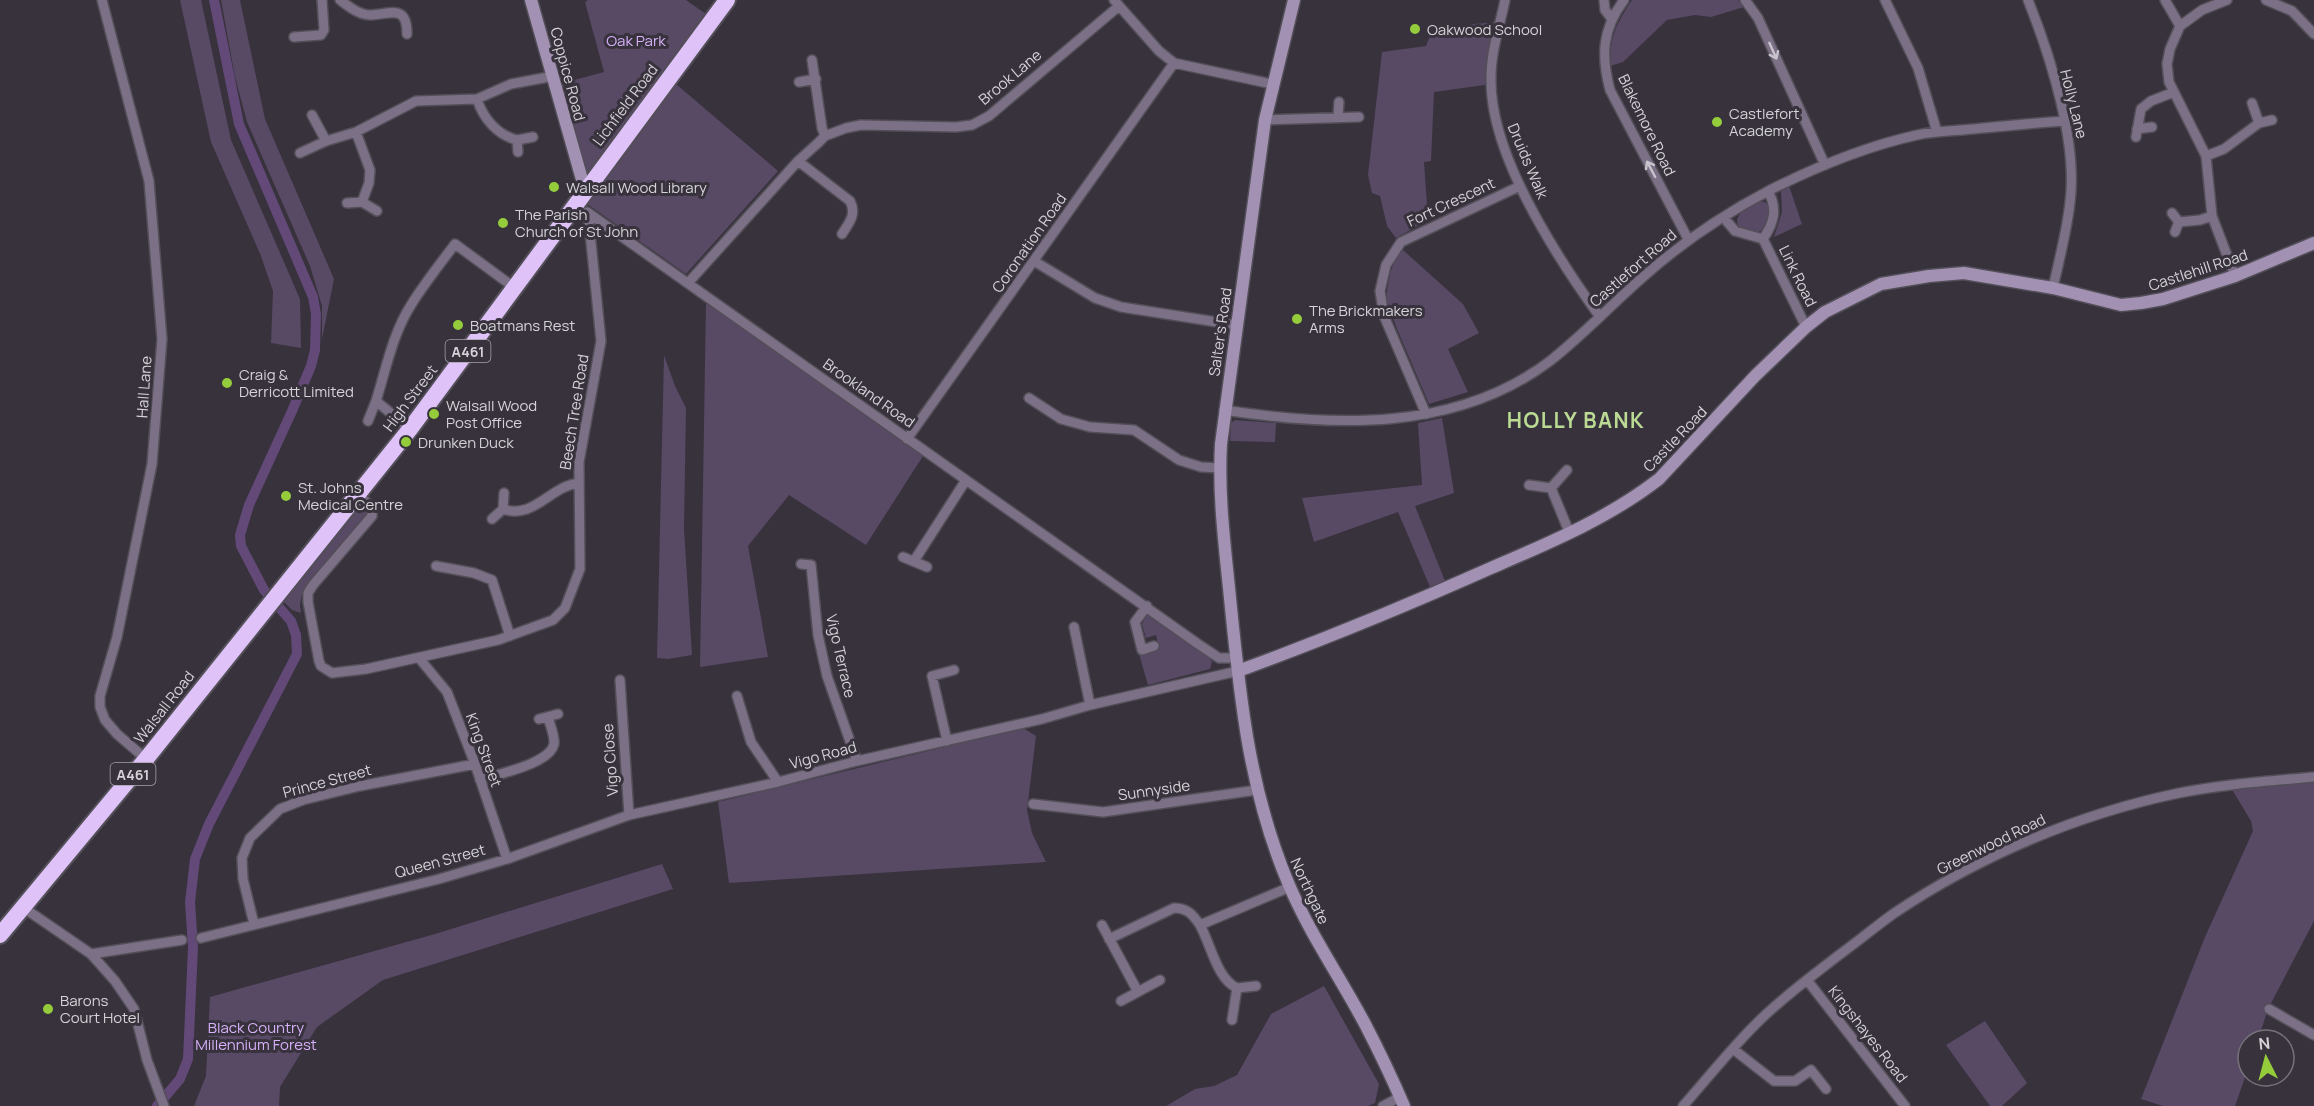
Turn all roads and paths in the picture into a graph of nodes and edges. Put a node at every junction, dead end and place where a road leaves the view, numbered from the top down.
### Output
1 (102, 0) edge
2 (322, 0) edge
3 (340, 0) edge
4 (531, 0) edge
5 (727, 0) edge
6 (1294, 0) edge
7 (1505, 0) edge
8 (1604, 0) edge
9 (1624, 0) edge
10 (1745, 0) edge
11 (1885, 0) edge
12 (2028, 0) edge
13 (2165, 0) edge
14 (2227, 0) edge
15 (2266, 0) edge
16 (2297, 0) edge
17 (1117, 3) edge
18 (2292, 11) junction
19 (1612, 19) junction
20 (2180, 26) junction
21 (407, 34) dead end
22 (2314, 34) edge
23 (294, 37) dead end
24 (812, 60) dead end
25 (1174, 63) junction
26 (554, 76) junction
27 (816, 79) junction
28 (799, 82) dead end
29 (1272, 84) junction
30 (2174, 92) junction
31 (477, 99) junction
32 (1339, 102) dead end
33 (2252, 104) dead end
34 (312, 115) dead end
35 (1338, 116) junction
36 (1359, 117) dead end
37 (1265, 120) junction
38 (2272, 120) dead end
39 (2065, 121) junction
40 (2259, 123) junction
41 (2152, 127) dead end
42 (356, 132) junction
43 (1937, 132) junction
44 (825, 136) junction
45 (533, 137) dead end
46 (517, 140) junction
47 (326, 141) junction
48 (518, 152) dead end
49 (300, 153) dead end
50 (2206, 156) junction
51 (798, 161) junction
52 (1825, 165) junction
53 (1520, 186) junction
54 (585, 189) junction
55 (1768, 191) junction
56 (362, 202) junction
57 (347, 203) dead end
58 (581, 208) junction
59 (377, 211) dead end
60 (2172, 213) dead end
61 (2212, 216) junction
62 (1724, 218) junction
63 (2179, 222) junction
64 (2175, 232) dead end
65 (455, 234) dead end
66 (842, 234) dead end
67 (1688, 239) junction
68 (1763, 239) junction
69 (2314, 243) edge
70 (455, 244) junction
71 (1034, 261) junction
72 (2235, 276) junction
73 (688, 283) junction
74 (515, 288) junction
75 (2053, 288) junction
76 (1600, 316) junction
77 (1236, 326) junction
78 (1806, 327) junction
79 (1029, 398) dead end
80 (376, 401) junction
81 (1224, 410) junction
82 (1426, 414) junction
83 (368, 421) dead end
84 (410, 429) junction
85 (907, 439) junction
86 (1220, 468) junction
87 (1567, 470) dead end
88 (966, 480) junction
89 (579, 483) junction
90 (1529, 485) dead end
91 (1551, 489) junction
92 (504, 493) dead end
93 (357, 495) junction
94 (502, 509) junction
95 (492, 519) dead end
96 (1570, 534) junction
97 (903, 557) dead end
98 (914, 561) junction
99 (801, 564) dead end
100 (927, 567) dead end
101 (440, 571) dead end
102 (1147, 606) junction
103 (263, 611) joint
104 (1074, 627) dead end
105 (510, 636) junction
106 (1154, 646) dead end
107 (419, 658) junction
108 (1237, 665) junction
109 (954, 670) dead end
110 (620, 680) dead end
111 (737, 696) dead end
112 (1090, 705) junction
113 (548, 717) dead end
114 (946, 741) junction
115 (146, 759) junction
116 (856, 761) junction
117 (475, 764) junction
118 (2314, 777) edge
119 (480, 780) junction
120 (778, 782) junction
121 (1257, 790) junction
122 (1053, 796) dead end
123 (684, 803) joint
124 (1033, 804) dead end
125 (1054, 807) junction
126 (628, 815) junction
127 (507, 859) junction
128 (1290, 887) junction
129 (24, 908) junction
130 (254, 924) junction
131 (1102, 925) dead end
132 (1200, 925) junction
133 (0, 935) edge
134 (201, 938) dead end
135 (1109, 939) junction
136 (182, 940) dead end
137 (91, 954) junction
138 (1160, 980) dead end
139 (1807, 980) junction
140 (1256, 986) dead end
141 (1238, 988) junction
142 (1138, 992) junction
143 (1121, 1001) dead end
144 (2269, 1009) dead end
145 (1232, 1020) dead end
146 (2288, 1020) junction
147 (2284, 1028) edge
148 (2314, 1035) edge
149 (1733, 1049) junction
150 (1826, 1089) dead end
151 (1402, 1101) edge
152 (165, 1106) edge
153 (1383, 1106) edge
154 (1683, 1106) edge
155 (1905, 1106) edge

1 - 115 street, Hall Lane
2 - 23 street
3 - 21 street
4 - 26 main road, Coppice Road
5 - 54 highway, Lichfield Road / A461
6 - 29 main road, Salter's Road
7 - 53 street, Druids Walk
8 - 19 street
9 - 19 street, Blakemore Road
10 -> 52 street
11 - 43 street
12 - 39 street, Holly Lane
13 - 20 street
14 - 20 street
15 - 18 street
16 - 18 street
17 - 25 street
17 - 44 street, Brook Lane
18 - 22 street
67 -> 19 street, Blakemore Road
20 - 30 street
24 - 27 street
25 - 29 street
25 - 71 street, Coronation Road
26 - 31 street
26 - 54 main road, Coppice Road
27 - 28 street
27 - 44 street
29 - 37 main road, Salter's Road
30 - 41 street
30 - 50 street
31 - 42 street
31 - 46 street
32 - 35 street
33 - 40 street
34 - 47 street
35 - 36 street
35 - 37 street
37 - 77 main road, Salter's Road
38 - 40 street
39 - 43 street, Castlefort Road
39 - 75 street, Holly Lane
40 - 50 street
42 - 47 street
42 - 56 street
43 - 52 street, Castlefort Road
44 - 51 street, Brook Lane
45 - 46 street
46 - 48 street
47 - 49 street
50 - 61 street
51 - 66 street
51 - 73 street, Brook Lane
52 - 55 street, Castlefort Road
53 - 76 street, Druids Walk
53 - 82 street, Fort Crescent
54 - 58 highway, Lichfield Road / A461
55 - 62 street, Castlefort Road
55 - 68 street, Link Road
56 - 57 street
56 - 59 street
58 - 73 street, Brookland Road
58 - 74 highway, High Street / A461
58 - 89 street, Beech Tree Road
60 - 63 street
61 - 63 street
61 - 72 street
62 - 67 street, Castlefort Road
62 - 68 street, Link Road
63 - 64 street
65 - 70 street
67 - 76 street, Castlefort Road
68 - 78 street, Link Road
69 - 72 main road, Castlehill Road
70 - 74 street
70 - 80 street
71 - 77 street
71 - 85 street, Coronation Road
72 - 75 main road, Castlehill Road
73 - 85 street, Brookland Road
74 - 84 highway, High Street / A461
75 - 78 main road, Castle Road
76 - 82 street, Castlefort Road
77 - 81 main road, Salter's Road
78 - 96 main road, Castle Road
79 - 86 street
80 - 83 street
80 - 84 street
81 - 82 street, Castlefort Road
81 - 86 main road, Salter's Road
84 - 93 highway, High Street / A461
85 - 88 street, Brookland Road
86 - 108 main road, Salter's Road
87 - 91 street
88 - 98 street
88 - 102 street, Brookland Road
89 - 94 street
89 - 105 street, Beech Tree Road
90 - 91 street
91 - 96 street
92 - 94 street
93 - 103 highway, High Street / A461
93 - 107 street, Beech Tree Road
94 - 95 street
96 - 108 main road, Castle Road
97 - 98 street
98 - 100 street
99 - 116 street, Vigo Terrace
101 - 105 street
102 - 106 street
102 - 108 street, Brookland Road
103 - 115 highway, Walsall Road / A461
104 - 112 street
105 - 107 street, Beech Tree Road
107 - 117 street, King Street
108 - 112 street, Vigo Road
108 - 121 main road, Northgate
109 - 114 street
110 - 126 street, Vigo Close
111 - 120 street
112 - 114 street, Vigo Road
113 - 119 street
114 - 116 street, Vigo Road
115 - 129 highway, Walsall Road / A461
116 - 120 street, Vigo Road
117 - 119 street, King Street
117 - 130 street, Prince Street
118 - 139 street, Greenwood Road
119 - 127 street, King Street
120 - 123 street, Vigo Road
121 - 125 street, Sunnyside
121 - 128 main road, Northgate
122 - 125 street
123 - 126 street, Queen Street
124 - 125 street, Sunnyside
126 - 127 street, Queen Street
127 - 130 street, Queen Street
128 - 132 street
128 - 151 main road, Northgate
129 - 133 highway, Walsall Road / A461
129 - 137 street
130 - 134 street, Queen Street
131 - 135 street
132 - 135 street
132 - 141 street
135 - 142 street
136 - 137 street
137 - 152 street
138 - 142 street
139 - 149 street, Greenwood Road
139 - 155 street, Kingshayes Road
140 - 141 street
141 - 145 street
142 - 143 street
144 - 146 street
146 - 147 street
146 - 148 street
149 - 150 street
149 - 154 street, Greenwood Road
151 - 153 street

